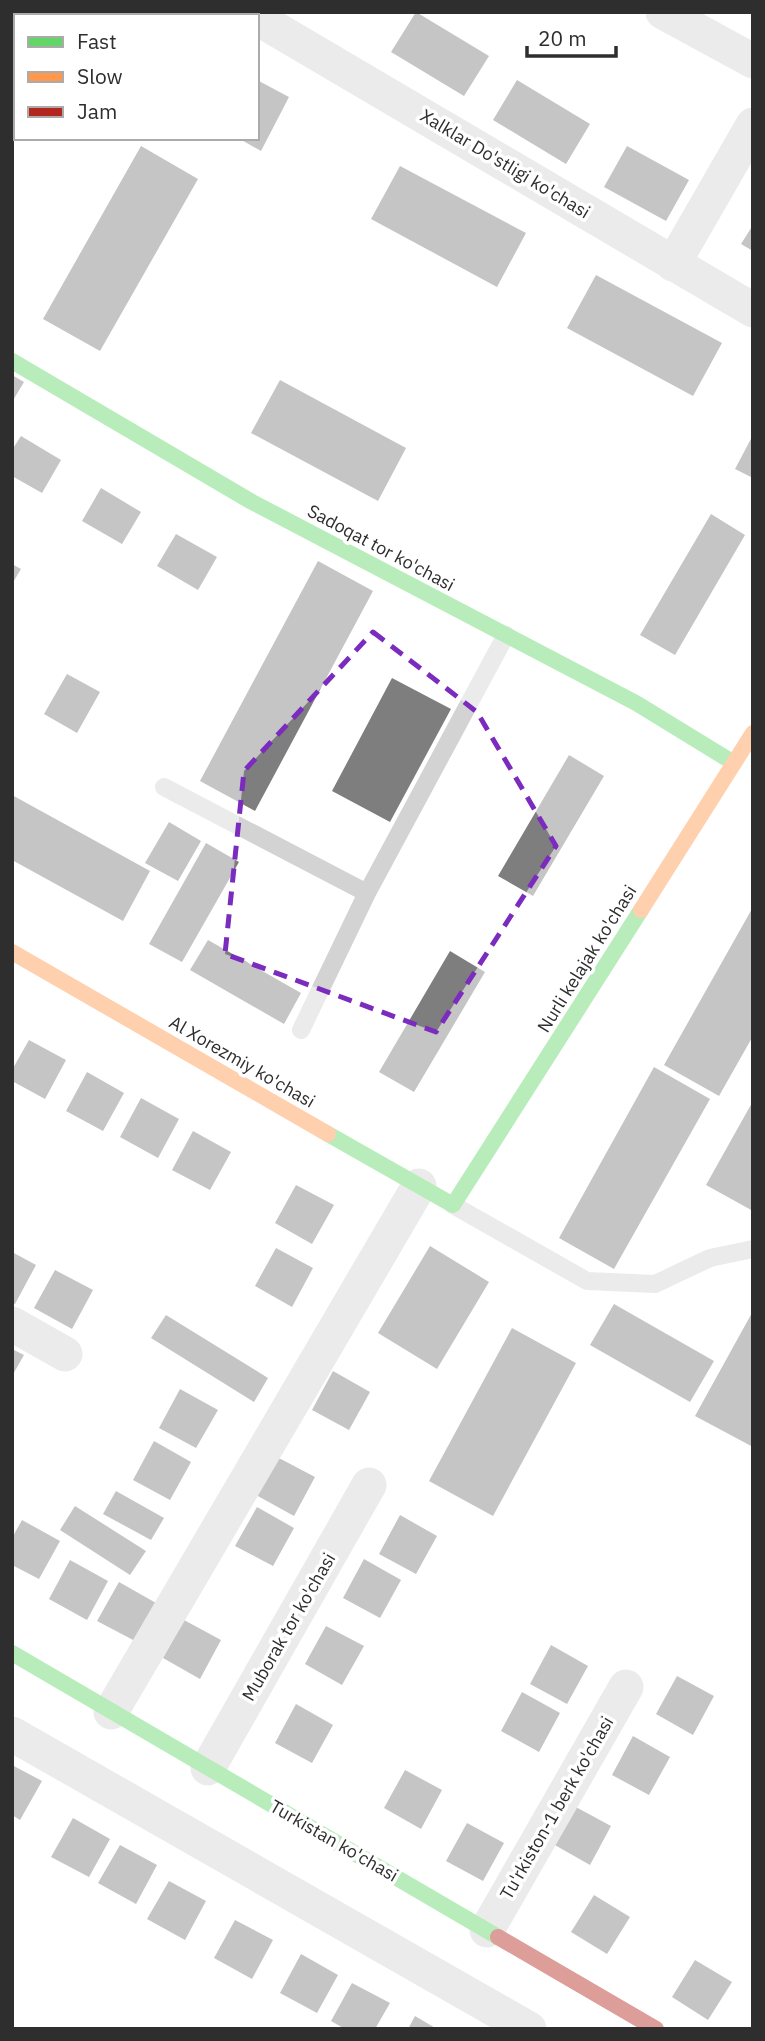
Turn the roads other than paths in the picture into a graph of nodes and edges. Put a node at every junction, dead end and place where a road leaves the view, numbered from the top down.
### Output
1 (663, 12) edge
2 (259, 20) edge
3 (753, 61) edge
4 (753, 125) edge
5 (673, 264) junction
6 (753, 310) edge
7 (12, 361) edge
8 (506, 635) junction
9 (753, 733) edge
10 (734, 763) junction
11 (164, 787) dead end
12 (367, 893) junction
13 (12, 952) edge
14 (301, 1030) dead end
15 (419, 1186) junction
16 (453, 1206) junction
17 (753, 1249) edge
18 (12, 1324) edge
19 (65, 1354) dead end
20 (369, 1485) dead end
21 (12, 1653) edge
22 (626, 1687) dead end
23 (111, 1712) junction
24 (12, 1734) edge
25 (208, 1768) junction
26 (487, 1930) junction
27 (529, 2029) edge
28 (656, 2029) edge

1 - 3 street
2 - 5 street, Xalklar Do'stligi ko'chasi
4 - 5 street
5 - 6 street, Xalklar Do'stligi ko'chasi
7 - 8 street, Sadoqat tor ko'chasi
8 - 10 street, Sadoqat tor ko'chasi
8 - 12 lane
9 - 10 street, Nurli kelajak ko'chasi
10 - 16 street, Nurli kelajak ko'chasi
11 - 12 lane
12 - 14 lane
13 - 15 street, Al Xorezmiy ko'chasi
15 - 16 street, Al Xorezmiy ko'chasi
15 - 23 street
16 - 17 lane
18 - 19 street
20 - 25 street, Muborak tor ko'chasi
21 - 23 street, Turkistan ko'chasi
22 - 26 street, Tu'rkiston-1 berk ko'chasi
23 - 25 street, Turkistan ko'chasi
24 - 27 street
25 - 26 street, Turkistan ko'chasi
26 - 28 street, Turkistan ko'chasi

